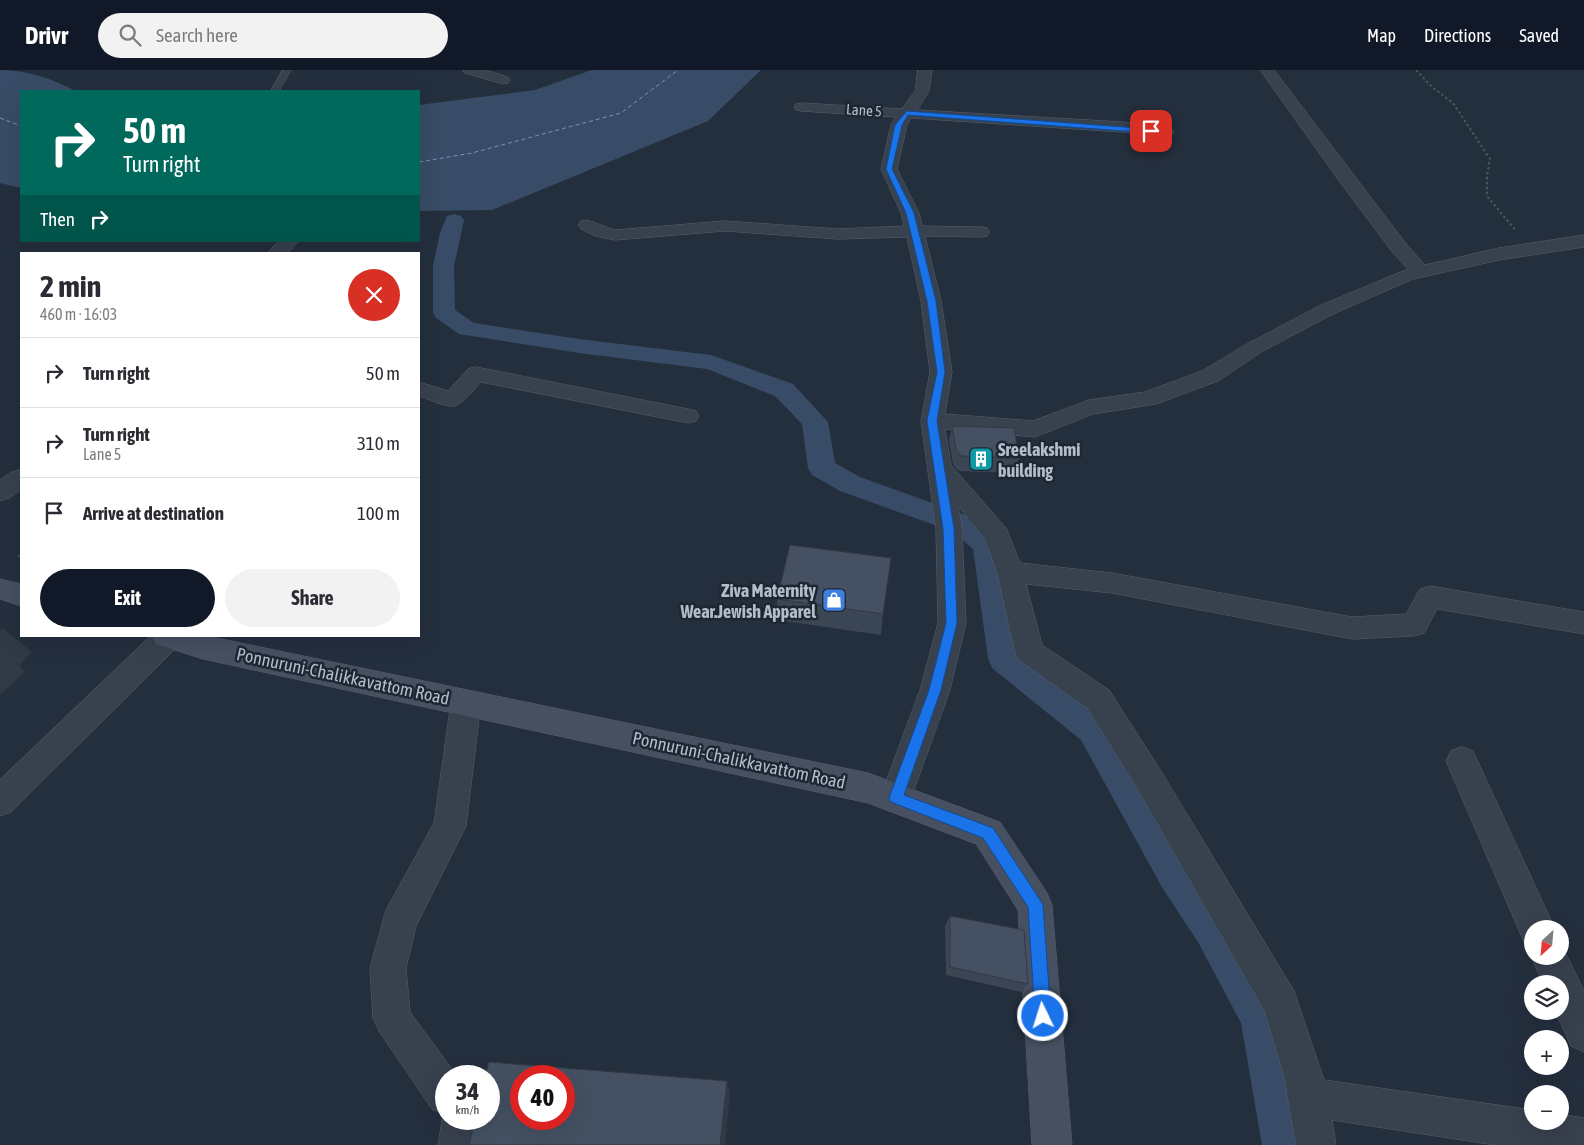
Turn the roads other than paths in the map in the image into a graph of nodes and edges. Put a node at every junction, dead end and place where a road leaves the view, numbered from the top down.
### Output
1 (287, 70) edge
2 (470, 70) edge
3 (925, 70) edge
4 (1267, 70) edge
5 (503, 80) dead end
6 (276, 90) edge
7 (801, 107) dead end
8 (907, 113) junction
9 (1166, 132) dead end
10 (588, 225) dead end
11 (914, 231) junction
12 (981, 232) dead end
13 (1584, 241) edge
14 (289, 242) edge
15 (278, 252) edge
16 (1421, 272) junction
17 (420, 389) edge
18 (688, 416) dead end
19 (932, 421) junction
20 (939, 467) junction
21 (20, 479) edge
22 (0, 492) edge
23 (1010, 572) junction
24 (0, 589) edge
25 (20, 595) edge
26 (1584, 622) edge
27 (168, 637) edge
28 (466, 703) junction
29 (1462, 761) dead end
30 (896, 798) junction
31 (0, 801) edge
32 (1533, 920) edge
33 (1553, 965) edge
34 (1584, 1033) edge
35 (435, 1079) edge
36 (1308, 1097) junction
37 (460, 1130) edge
38 (1584, 1138) edge
39 (458, 1145) edge
40 (1052, 1145) edge
41 (1316, 1145) edge

1 - 6 lane
2 - 5 street
3 - 8 street
4 - 16 street
7 - 8 street, Lane 5
8 - 9 street, Lane 5
8 - 11 street
10 - 11 street
11 - 12 street
11 - 19 street
13 - 16 street
14 - 15 street
16 - 19 street
17 - 18 street
19 - 20 street
20 - 23 street
20 - 30 street
21 - 22 street
23 - 26 street
23 - 36 street
24 - 25 street
27 - 28 street, Ponnuruni-Chalikkavattom Road
27 - 31 street
28 - 30 street, Ponnuruni-Chalikkavattom Road
28 - 35 street
29 - 32 street
30 - 40 street, Ponnuruni-Chalikkavattom Road
33 - 34 street
36 - 38 street
36 - 41 street
37 - 39 street

